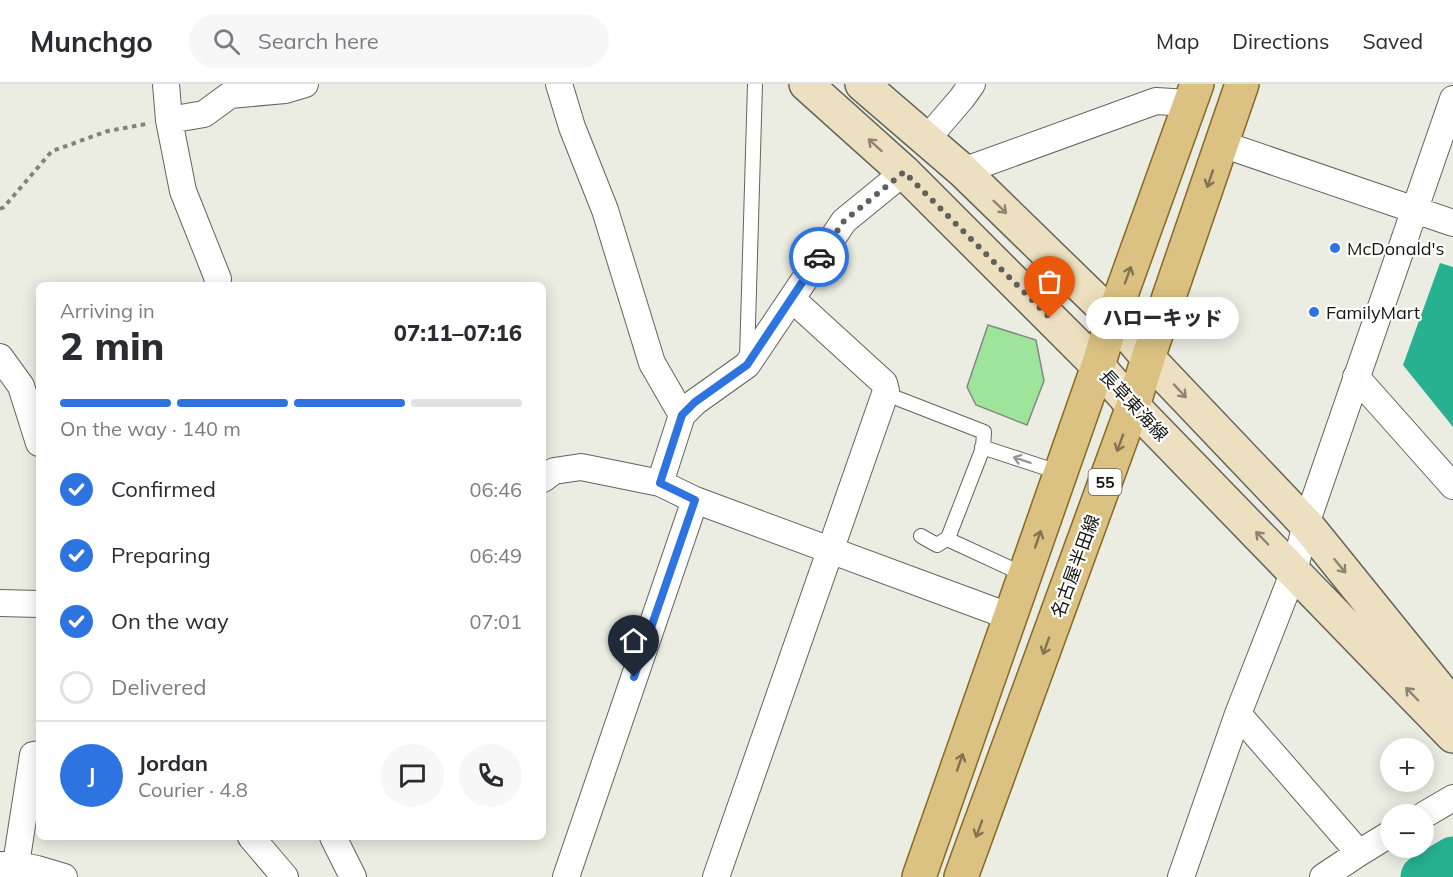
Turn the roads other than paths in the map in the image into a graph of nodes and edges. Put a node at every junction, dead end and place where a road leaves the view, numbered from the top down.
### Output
1 (166, 84) edge
2 (305, 84) edge
3 (559, 84) edge
4 (755, 84) edge
5 (806, 84) edge
6 (862, 84) edge
7 (972, 84) edge
8 (1242, 84) edge
9 (1193, 94) edge
10 (1453, 99) edge
11 (169, 120) junction
12 (926, 140) junction
13 (1222, 144) junction
14 (963, 171) junction
15 (904, 172) junction
16 (1414, 210) junction
17 (1453, 223) edge
18 (218, 282) edge
19 (792, 298) junction
20 (1113, 316) junction
21 (0, 357) edge
22 (1148, 358) junction
23 (747, 365) junction
24 (1098, 366) junction
25 (1356, 377) junction
26 (899, 399) dead end
27 (1133, 406) junction
28 (682, 415) junction
29 (36, 434) edge
30 (983, 448) junction
31 (1061, 473) dead end
32 (546, 478) edge
33 (660, 483) junction
34 (1453, 486) edge
35 (695, 500) junction
36 (1306, 524) junction
37 (921, 537) dead end
38 (947, 539) dead end
39 (830, 549) junction
40 (1294, 571) junction
41 (1025, 575) dead end
42 (0, 603) edge
43 (36, 604) edge
44 (1011, 617) junction
45 (1453, 706) edge
46 (1238, 714) junction
47 (1453, 736) edge
48 (36, 754) edge
49 (1453, 798) edge
50 (1434, 809) edge
51 (253, 840) edge
52 (334, 840) edge
53 (1380, 840) edge
54 (1359, 853) junction
55 (8, 865) edge
56 (273, 873) edge
57 (64, 877) edge
58 (352, 877) edge
59 (566, 877) edge
60 (716, 877) edge
61 (920, 877) edge
62 (961, 877) edge
63 (1181, 877) edge
64 (1323, 877) edge

1 - 11 street
2 - 11 street
3 - 28 street
4 - 23 lane
15 -> 5 main road, 長草東海線
6 - 12 main road
7 - 12 street
8 - 13 main road, 名古屋半田線 / 55
9 - 14 street
20 -> 9 main road, 55
10 - 16 street
11 - 18 street
12 - 14 main road
13 - 16 street
13 -> 22 main road, 名古屋半田線 / 55
14 -> 20 main road
15 - 19 street
15 - 24 main road, 長草東海線
16 - 17 street
16 - 25 street
19 - 23 street
19 - 39 street
20 - 22 main road
20 - 24 main road, 55
21 - 29 street
22 - 27 main road, 名古屋半田線 / 55
22 -> 36 main road
23 - 28 street
24 - 27 main road, 長草東海線
44 -> 24 main road, 55
25 - 34 street
25 - 36 street
26 - 30 lane
40 -> 27 main road, 長草東海線
27 -> 62 main road, 名古屋半田線 / 55
28 - 33 street
31 -> 30 lane
30 - 37 lane
32 - 33 street
33 - 35 street
35 - 39 street
35 - 59 street
36 - 40 street
36 -> 45 main road
38 - 41 lane
39 - 44 street
39 - 60 street
40 - 46 street
47 -> 40 main road, 長草東海線
42 - 43 street
61 -> 44 main road, 55
46 - 54 street
46 - 63 street
48 - 55 street
49 - 50 street
51 - 56 street
52 - 58 street
53 - 54 street
54 - 64 street
55 - 57 street

